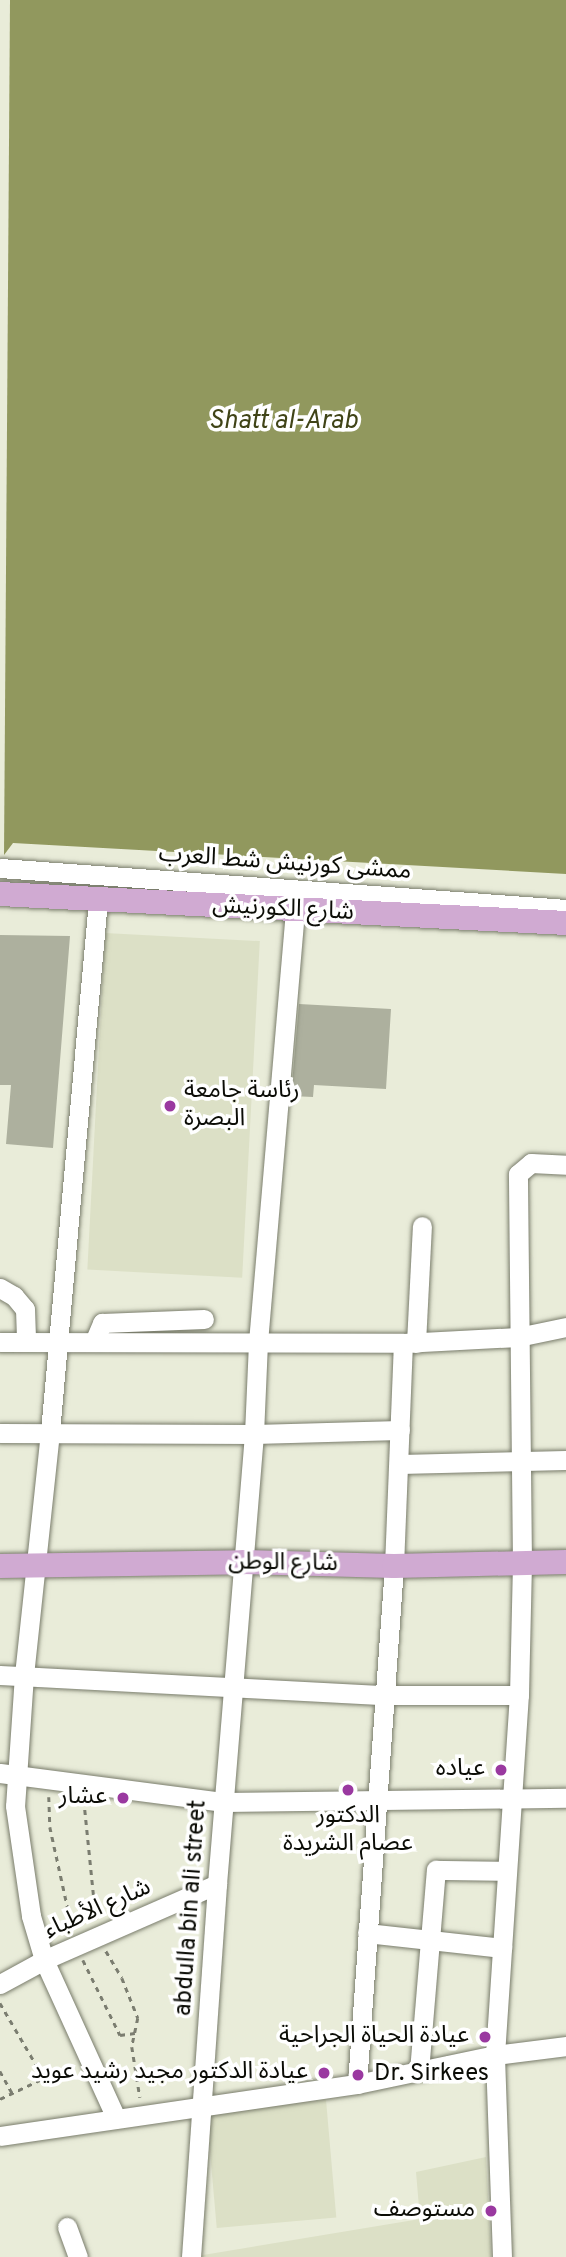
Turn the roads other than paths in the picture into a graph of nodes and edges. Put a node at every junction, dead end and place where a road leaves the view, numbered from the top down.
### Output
1 (0, 868) edge
2 (0, 894) edge
3 (98, 900) junction
4 (566, 909) edge
5 (295, 911) junction
6 (566, 923) edge
7 (566, 1165) edge
8 (422, 1226) dead end
9 (0, 1288) edge
10 (204, 1318) dead end
11 (566, 1327) edge
12 (518, 1337) junction
13 (0, 1342) edge
14 (26, 1342) junction
15 (57, 1342) junction
16 (94, 1342) junction
17 (258, 1342) junction
18 (410, 1343) junction
19 (400, 1430) junction
20 (50, 1432) junction
21 (0, 1433) edge
22 (254, 1434) junction
23 (521, 1460) junction
24 (566, 1460) edge
25 (399, 1464) junction
26 (244, 1562) junction
27 (566, 1562) edge
28 (522, 1563) junction
29 (36, 1565) junction
30 (0, 1566) edge
31 (394, 1566) junction
32 (0, 1675) edge
33 (24, 1675) junction
34 (234, 1686) junction
35 (384, 1695) junction
36 (519, 1695) junction
37 (9, 1774) edge
38 (566, 1798) edge
39 (512, 1799) junction
40 (376, 1801) junction
41 (224, 1802) junction
42 (507, 1871) junction
43 (217, 1884) junction
44 (367, 1933) junction
45 (430, 1940) junction
46 (502, 1948) junction
47 (44, 1960) junction
48 (0, 1984) edge
49 (566, 2046) edge
50 (495, 2055) junction
51 (419, 2071) junction
52 (357, 2084) junction
53 (203, 2105) junction
54 (116, 2118) junction
55 (0, 2136) edge
56 (68, 2227) dead end
57 (78, 2257) edge
58 (191, 2257) edge
59 (502, 2257) edge

1 - 4 street, ممشى كورنيش شط العرب
2 - 3 main road, شارع الكورنيش
3 - 5 main road, شارع الكورنيش
3 - 15 street
5 - 6 main road, شارع الكورنيش
5 - 17 street, abdulla bin ali street
7 - 12 street
8 - 18 street
9 - 14 street
10 - 16 street
11 - 12 street
12 - 18 street
12 - 23 street
13 - 14 street
14 - 15 street
15 - 16 street
15 - 20 street
16 - 17 street
17 - 18 street
17 - 22 street, abdulla bin ali street
18 - 19 street
19 - 22 street
19 - 25 street
20 - 21 street
20 - 22 street
20 - 29 street
22 - 26 street, abdulla bin ali street
23 - 24 street
23 - 25 street
23 - 28 street
25 - 31 street
26 - 29 main road, شارع الوطن
26 - 31 main road, شارع الوطن
26 - 34 street, abdulla bin ali street
27 - 28 main road, شارع الوطن
28 - 31 main road, شارع الوطن
28 - 36 street
29 - 30 main road, شارع الوطن
29 - 33 street
31 - 35 street
32 - 33 street
33 - 34 street
33 - 37 street
34 - 35 street
34 - 41 street, abdulla bin ali street
35 - 36 street
35 - 40 street
36 - 39 street
37 - 41 street
37 - 47 street
38 - 39 street
39 - 40 street
39 - 42 street
40 - 41 street
40 - 44 street
41 - 43 street, abdulla bin ali street
42 - 45 street
42 - 46 street
43 - 47 street, شارع الأطباء
43 - 53 street, abdulla bin ali street
44 - 45 street
44 - 52 street
45 - 46 street
45 - 51 street
46 - 50 street
47 - 48 street, شارع الأطباء
47 - 54 street
49 - 50 street
50 - 51 street
50 - 59 street
51 - 52 street
52 - 53 street
53 - 54 street
53 - 58 street, abdulla bin ali street
54 - 55 street
56 - 57 street

